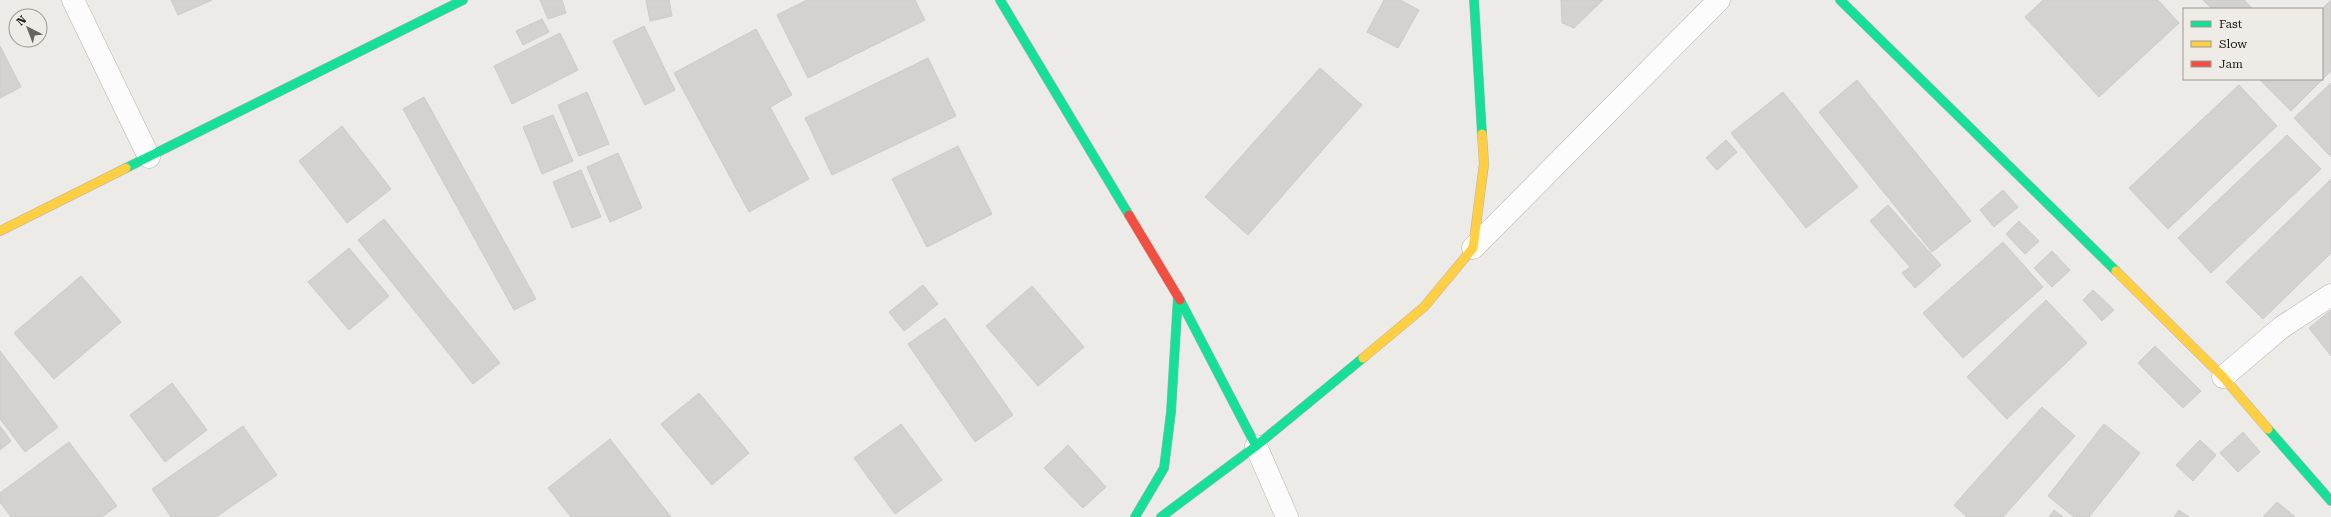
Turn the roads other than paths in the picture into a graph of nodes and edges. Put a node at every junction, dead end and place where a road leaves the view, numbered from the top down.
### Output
1 (73, 0) edge
2 (462, 0) edge
3 (1000, 0) edge
4 (1474, 0) edge
5 (1719, 0) edge
6 (1840, 0) edge
7 (149, 157) junction
8 (0, 231) edge
9 (1473, 248) junction
10 (2331, 295) edge
11 (1178, 296) junction
12 (2223, 377) junction
13 (1256, 446) junction
14 (2331, 501) edge
15 (1135, 517) edge
16 (1161, 517) edge
17 (1287, 517) edge

1 - 7 street
2 - 7 street
3 - 11 street
4 - 9 street
5 - 9 street
6 - 12 street
7 - 8 street
9 - 13 street
10 - 12 street
11 - 13 street
11 - 15 street
12 - 14 street
13 - 16 street
13 - 17 street

